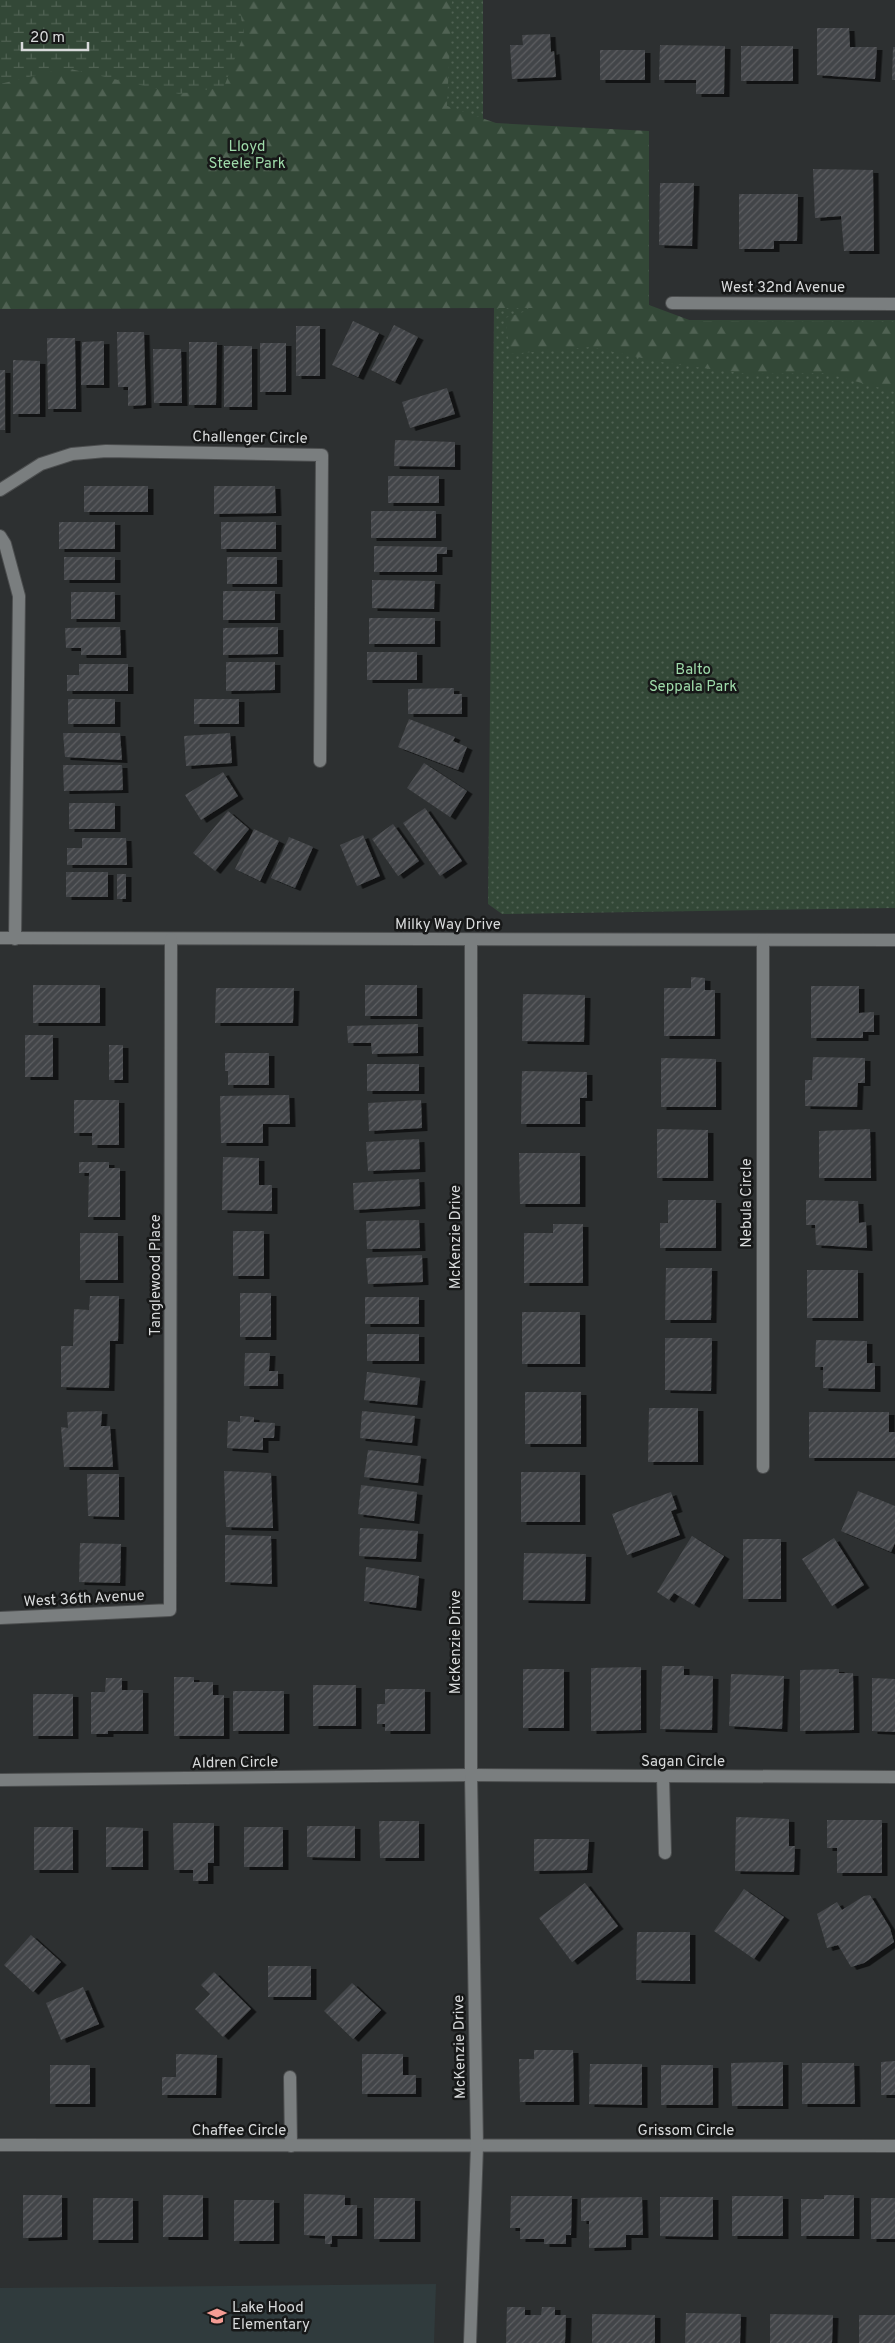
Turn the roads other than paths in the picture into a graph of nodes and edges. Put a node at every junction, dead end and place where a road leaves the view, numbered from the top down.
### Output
1 (672, 303) dead end
2 (895, 304) edge
3 (0, 490) edge
4 (0, 536) edge
5 (320, 761) dead end
6 (0, 938) edge
7 (15, 938) junction
8 (172, 939) junction
9 (763, 940) junction
10 (895, 940) edge
11 (471, 941) junction
12 (763, 1467) dead end
13 (170, 1610) joint
14 (0, 1618) edge
15 (471, 1775) junction
16 (663, 1777) junction
17 (895, 1777) edge
18 (0, 1780) edge
19 (665, 1853) dead end
20 (290, 2077) dead end
21 (0, 2146) edge
22 (291, 2146) junction
23 (477, 2146) junction
24 (895, 2146) edge
25 (470, 2343) edge

1 - 2 street, West 32nd Avenue
3 - 5 street, Challenger Circle
4 - 7 street
6 - 7 street, Milky Way Drive
7 - 8 street, Milky Way Drive
8 - 11 street, Milky Way Drive
8 - 13 street, Tanglewood Place
9 - 10 street, Milky Way Drive
9 - 11 street, Milky Way Drive
9 - 12 street, Nebula Circle
11 - 15 street, McKenzie Drive
13 - 14 street, West 36th Avenue
15 - 16 street, Sagan Circle
15 - 18 street, Aldren Circle
15 - 23 street, McKenzie Drive
16 - 17 street, Sagan Circle
16 - 19 street
20 - 22 street
21 - 22 street, Chaffee Circle
22 - 23 street, Chaffee Circle
23 - 24 street, Grissom Circle
23 - 25 street, McKenzie Drive

